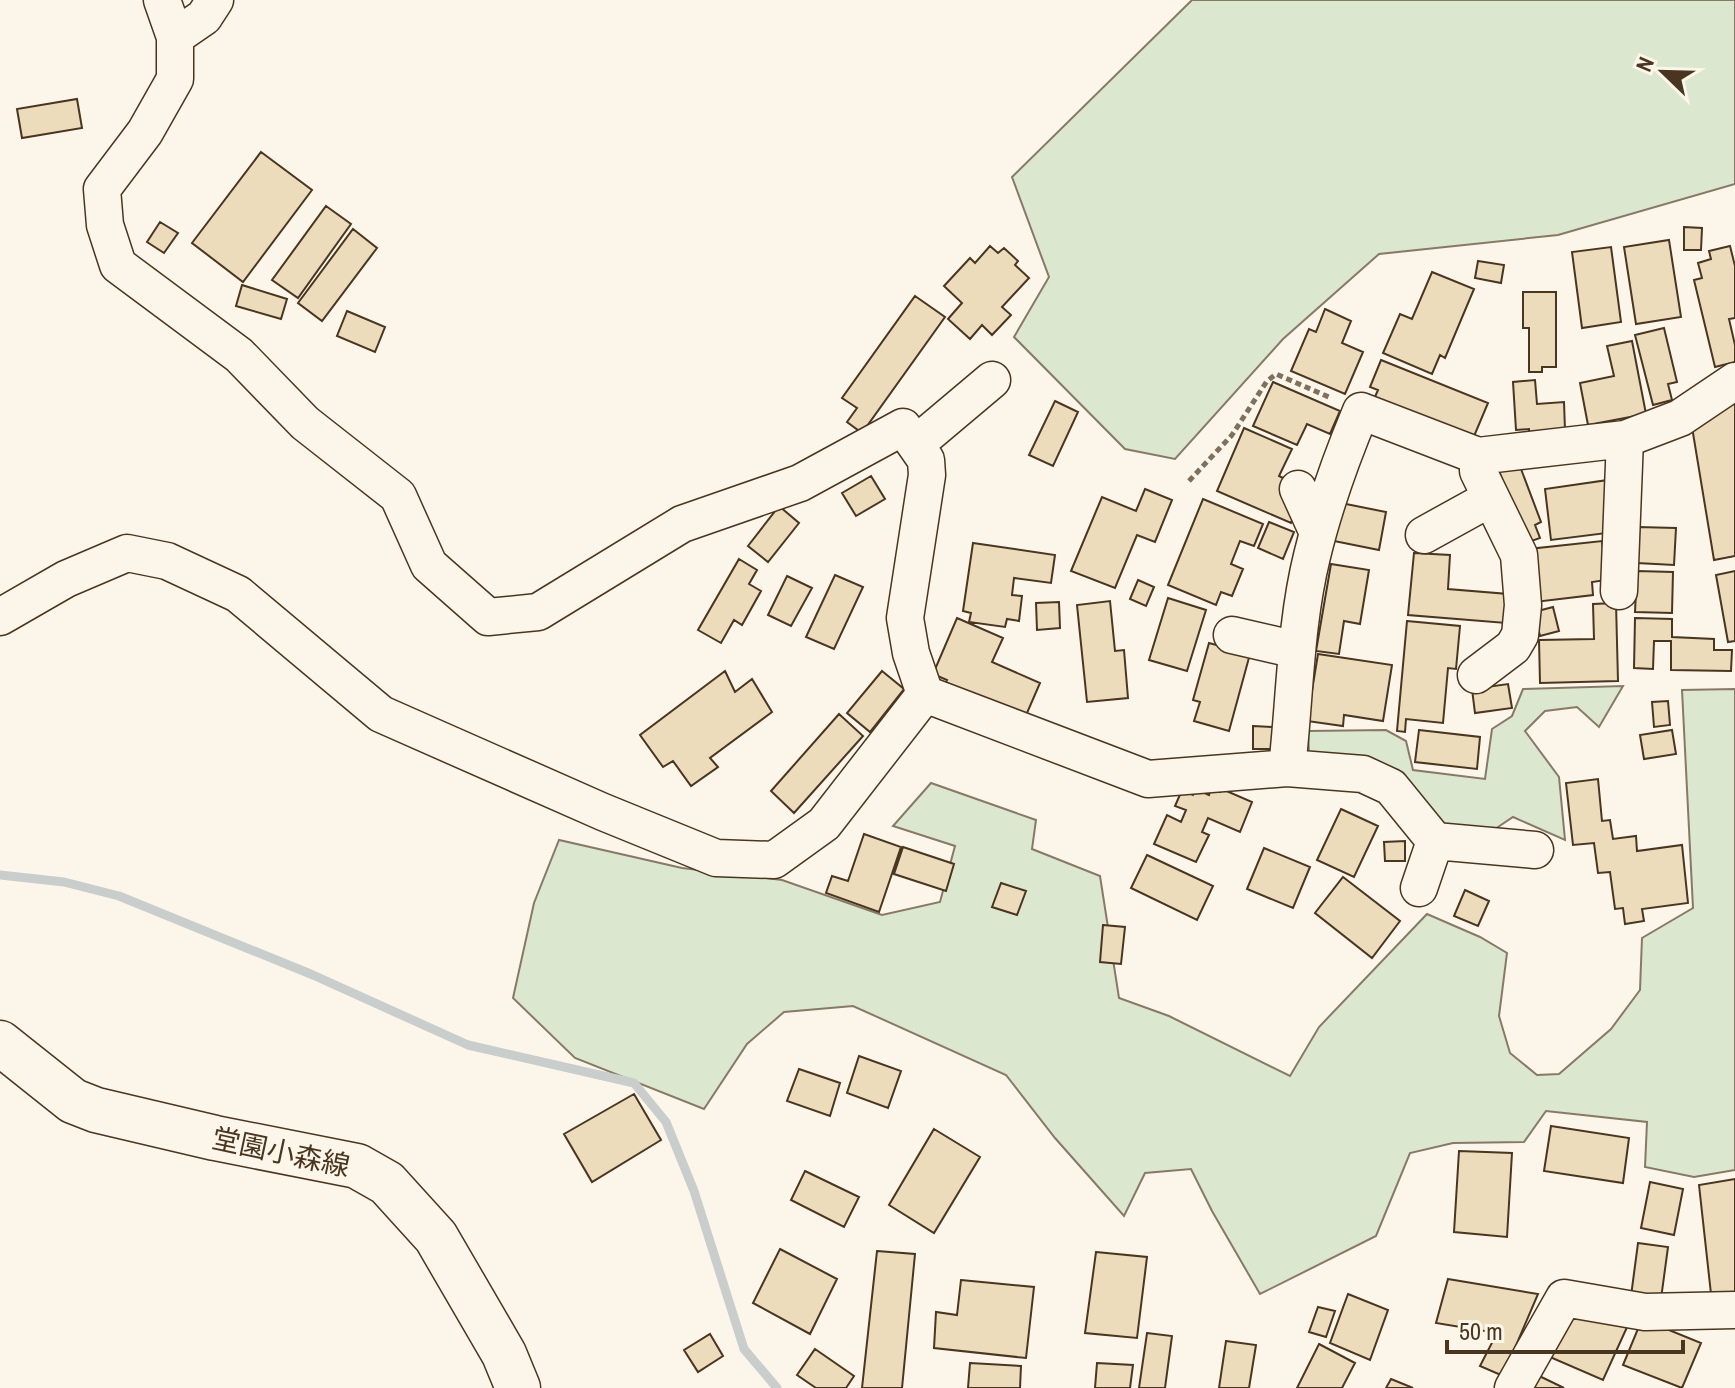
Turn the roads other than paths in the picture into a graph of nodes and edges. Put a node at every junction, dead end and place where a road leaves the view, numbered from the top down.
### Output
1 (162, 0) edge
2 (215, 0) edge
3 (175, 37) junction
4 (992, 380) dead end
5 (1735, 381) edge
6 (1625, 439) junction
7 (916, 444) junction
8 (1478, 456) junction
9 (1298, 489) dead end
10 (1491, 498) junction
11 (1318, 533) junction
12 (1424, 535) dead end
13 (1619, 591) dead end
14 (0, 617) edge
15 (1232, 635) dead end
16 (1297, 650) junction
17 (1476, 675) dead end
18 (925, 694) junction
19 (1287, 768) junction
20 (1435, 841) junction
21 (1535, 850) dead end
22 (1419, 888) dead end
23 (0, 1043) edge
24 (1735, 1310) edge
25 (518, 1388) edge
26 (1513, 1388) edge

1 - 3 street
2 - 3 street
3 - 7 street
4 - 7 street
5 - 6 street
6 - 8 street
6 - 13 street
7 - 18 street
8 - 10 street
8 - 11 street
9 - 11 street
10 - 12 street
10 - 17 street
11 - 16 street
14 - 18 street
15 - 16 street
16 - 19 street
18 - 19 street
19 - 20 street
20 - 21 street
20 - 22 street
23 - 25 main road, 堂園小森線
24 - 26 street

